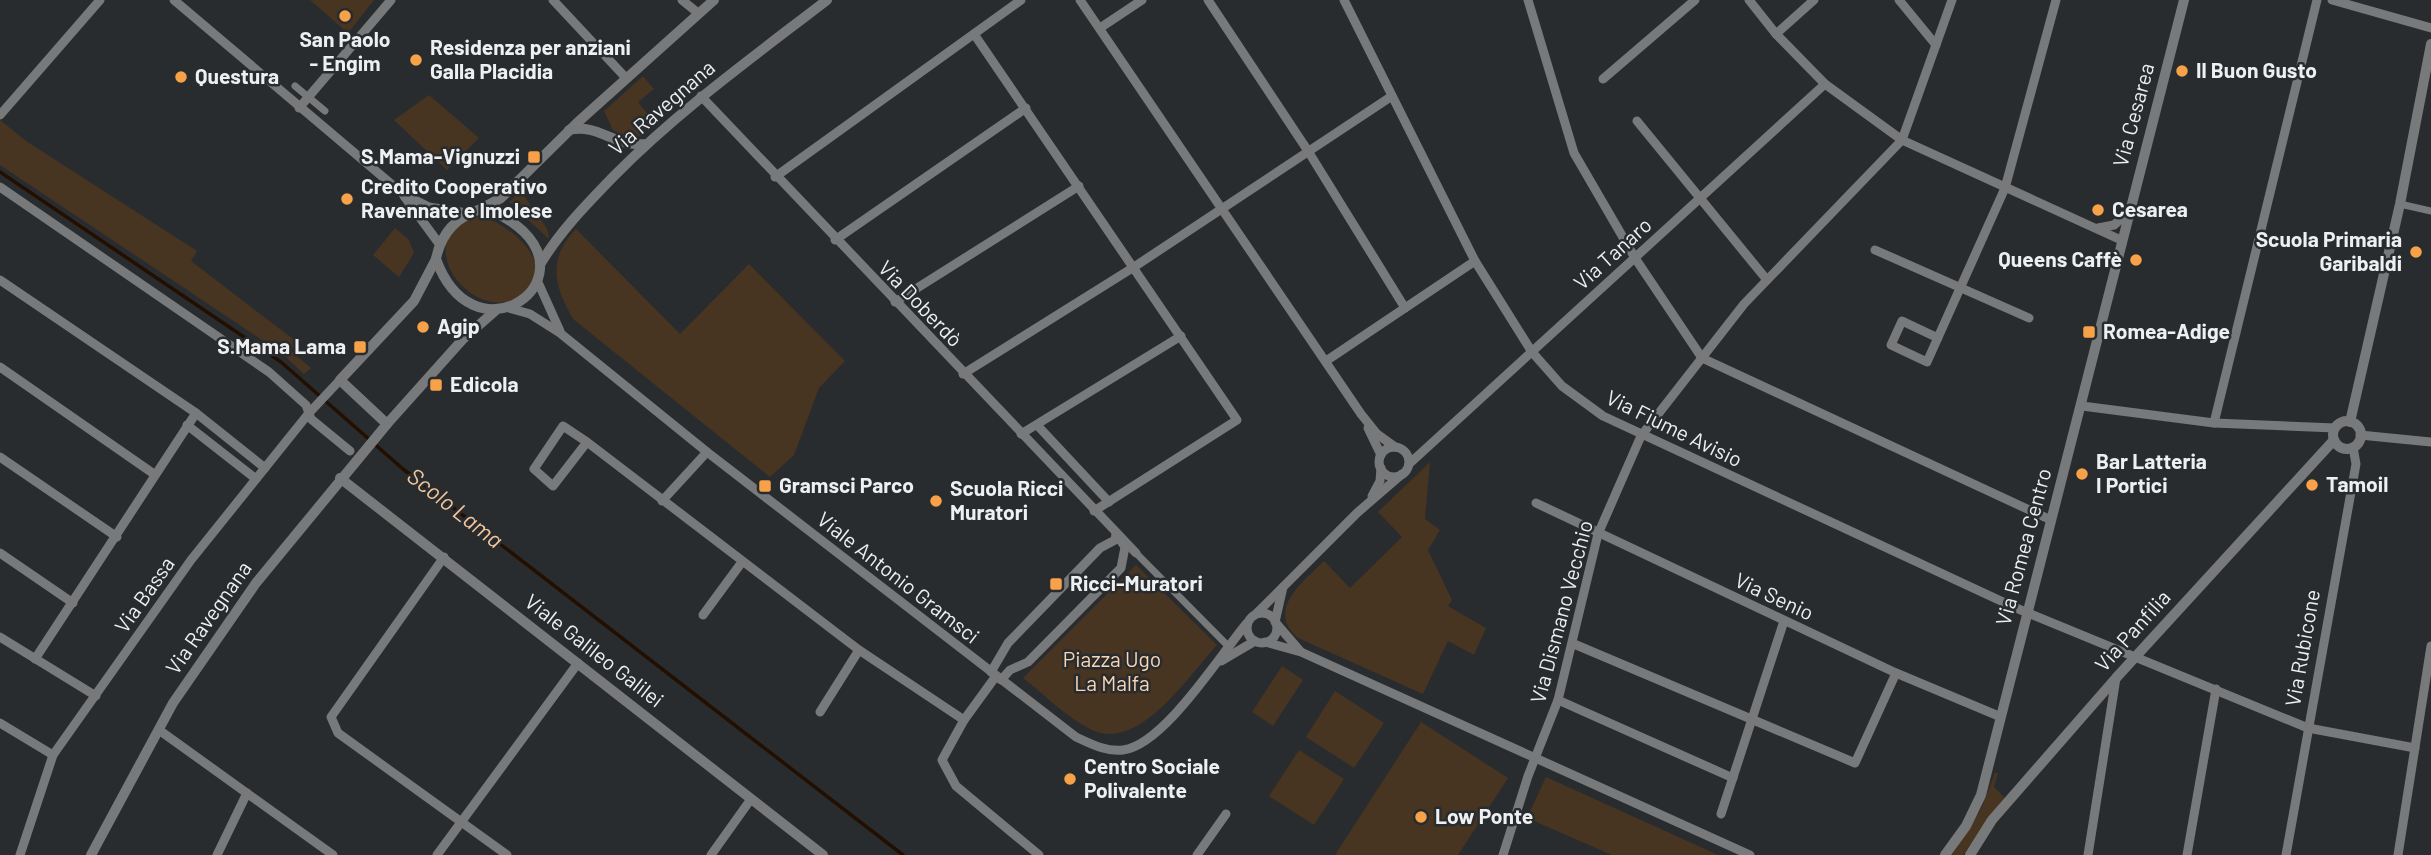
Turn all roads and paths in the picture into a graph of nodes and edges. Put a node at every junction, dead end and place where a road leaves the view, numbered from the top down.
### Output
1 (166, 0) edge
2 (174, 0) edge
3 (391, 0) edge
4 (552, 0) edge
5 (682, 0) edge
6 (713, 0) edge
7 (827, 0) edge
8 (1021, 0) edge
9 (1080, 0) edge
10 (1142, 0) edge
11 (1208, 0) edge
12 (1344, 0) edge
13 (1528, 0) edge
14 (1695, 0) edge
15 (1749, 0) edge
16 (1814, 0) edge
17 (1899, 0) edge
18 (1952, 0) edge
19 (2056, 0) edge
20 (2184, 0) edge
21 (2317, 0) edge
22 (2332, 0) edge
23 (97, 2) edge
24 (182, 9) junction
25 (698, 13) junction
26 (2431, 28) edge
27 (1100, 29) junction
28 (974, 33) junction
29 (1776, 34) junction
30 (2431, 44) edge
31 (1936, 46) junction
32 (626, 78) junction
33 (1603, 79) dead end
34 (1825, 84) junction
35 (295, 86) dead end
36 (701, 96) junction
37 (1392, 96) junction
38 (308, 97) junction
39 (299, 108) junction
40 (1026, 108) junction
41 (325, 111) dead end
42 (0, 115) edge
43 (1637, 121) dead end
44 (569, 130) junction
45 (1902, 140) junction
46 (646, 144) junction
47 (1308, 151) junction
48 (775, 177) junction
49 (1079, 186) junction
50 (0, 187) edge
51 (2005, 188) junction
52 (403, 194) junction
53 (1699, 199) junction
54 (2400, 204) junction
55 (1221, 208) junction
56 (481, 209) junction
57 (2431, 211) edge
58 (2129, 212) junction
59 (467, 213) junction
60 (2095, 229) junction
61 (835, 240) junction
62 (2121, 240) junction
63 (440, 245) junction
64 (1875, 250) dead end
65 (1635, 258) junction
66 (436, 259) junction
67 (1475, 261) junction
68 (541, 263) junction
69 (1134, 267) junction
70 (0, 280) edge
71 (537, 280) junction
72 (1767, 280) junction
73 (1959, 287) junction
74 (895, 303) junction
75 (509, 308) junction
76 (1405, 308) junction
77 (495, 311) junction
78 (2029, 318) dead end
79 (560, 333) junction
80 (1181, 336) junction
81 (1938, 338) junction
82 (1532, 352) junction
83 (1702, 358) junction
84 (1326, 361) junction
85 (0, 367) edge
86 (963, 374) junction
87 (340, 380) junction
88 (2082, 406) junction
89 (196, 413) junction
90 (309, 413) junction
91 (1361, 414) junction
92 (2350, 422) junction
93 (2214, 423) junction
94 (387, 424) junction
95 (187, 425) junction
96 (1037, 425) junction
97 (2335, 428) junction
98 (1021, 434) junction
99 (2360, 435) junction
100 (1641, 436) junction
101 (2334, 440) junction
102 (587, 442) junction
103 (2431, 442) edge
104 (2353, 447) junction
105 (1398, 448) junction
106 (1424, 448) junction
107 (707, 452) junction
108 (354, 454) junction
109 (1381, 455) junction
110 (0, 457) edge
111 (1409, 464) junction
112 (265, 468) junction
113 (1381, 468) junction
114 (154, 474) junction
115 (1402, 474) junction
116 (340, 478) junction
117 (256, 479) junction
118 (662, 501) junction
119 (1109, 502) junction
120 (1536, 503) dead end
121 (1094, 511) junction
122 (1357, 513) junction
123 (2051, 520) junction
124 (1116, 534) junction
125 (1598, 534) junction
126 (117, 537) junction
127 (1104, 546) junction
128 (0, 553) edge
129 (1136, 554) joint
130 (444, 557) junction
131 (1123, 559) junction
132 (742, 562) junction
133 (1283, 587) junction
134 (73, 603) junction
135 (2025, 612) junction
136 (1256, 614) junction
137 (703, 615) dead end
138 (1784, 621) junction
139 (1275, 622) junction
140 (1247, 623) junction
141 (0, 637) edge
142 (1260, 642) junction
143 (1574, 644) junction
144 (1229, 646) junction
145 (2431, 646) edge
146 (859, 650) junction
147 (1004, 651) junction
148 (1301, 652) junction
149 (2136, 656) junction
150 (35, 659) junction
151 (578, 663) junction
152 (1217, 663) junction
153 (1020, 666) junction
154 (1896, 673) junction
155 (996, 676) junction
156 (2116, 678) junction
157 (2216, 689) junction
158 (96, 696) junction
159 (1558, 700) junction
160 (820, 712) dead end
161 (2001, 717) junction
162 (1752, 719) junction
163 (964, 720) junction
164 (0, 723) edge
165 (2308, 728) junction
166 (159, 730) junction
167 (2415, 748) junction
168 (53, 755) junction
169 (1534, 758) junction
170 (1733, 778) junction
171 (247, 793) junction
172 (751, 799) junction
173 (1226, 814) dead end
174 (1721, 814) dead end
175 (462, 822) junction
176 (93, 852) edge
177 (20, 855) edge
178 (218, 855) edge
179 (333, 855) edge
180 (437, 855) edge
181 (507, 855) edge
182 (710, 855) edge
183 (823, 855) edge
184 (1039, 855) edge
185 (1197, 855) edge
186 (1503, 855) edge
187 (1750, 855) edge
188 (1945, 855) edge
189 (1970, 855) edge
190 (2088, 855) edge
191 (2187, 855) edge
192 (2286, 855) edge
193 (2398, 855) edge

1 - 24 street
2 - 24 street
3 - 38 street
4 - 32 street
5 - 25 street
6 - 25 street
7 - 36 street, Via Ravegnana
8 - 28 street
9 - 27 street
10 - 27 street
11 - 47 street
12 - 37 street, Via Fiume Avisio
13 - 65 street
14 - 33 street
15 - 29 street
16 - 29 street
17 - 31 street
18 - 31 street
19 - 51 street
20 - 58 street, Via Cesarea
21 - 93 street
22 - 26 street
23 - 42 street
24 - 39 street
25 - 32 street
27 - 55 street
28 - 40 street
28 - 48 street
29 - 34 street
30 - 54 street
31 - 45 street
32 - 44 street
34 - 45 street
34 - 53 street, Via Tanaro
35 - 38 street
36 - 46 street, Via Ravegnana
36 - 48 street, Via Doberdò
37 - 47 street
37 - 67 street, Via Fiume Avisio
38 - 39 street
38 - 41 street
39 - 52 street
40 - 49 street
40 - 61 street
43 - 53 street
44 - 46 street
44 - 56 street
45 - 51 street
45 - 72 street, Via Dismano Vecchio
46 - 68 street, Via Ravegnana
47 - 55 street
47 - 76 street
48 - 61 street, Via Doberdò
49 - 69 street
49 - 74 street
50 - 90 street
51 - 60 street
51 - 73 street
52 - 59 street
52 - 63 street
53 - 65 street, Via Tanaro
53 - 72 street
54 - 57 street
54 - 92 street
55 - 69 street
55 - 84 street
56 - 59 street
56 - 68 street
58 - 60 street
58 - 62 street, Via Cesarea
59 - 63 street
60 - 62 street
61 - 74 street, Via Doberdò
62 - 88 street, Via Romea Centro
63 - 66 street
64 - 73 street
65 - 82 street, Via Tanaro
65 - 83 street
66 - 77 street
66 - 87 street
67 - 76 street
67 - 82 street, Via Fiume Avisio
68 - 71 street
69 - 80 street
69 - 86 street
70 - 89 street
71 - 75 street
71 - 79 street, Viale Antonio Gramsci
72 - 83 street, Via Dismano Vecchio
73 - 78 street
73 - 81 street
74 - 86 street, Via Doberdò
75 - 77 street
75 - 79 street, Viale Antonio Gramsci
76 - 84 street
77 - 94 street, Via Ravegnana
79 - 107 street, Viale Antonio Gramsci
80 - 96 street
80 - 119 street
81 - 81 street
82 - 100 street, Via Fiume Avisio
82 - 106 street, Via Tanaro
83 - 100 street, Via Dismano Vecchio
83 - 123 street
84 - 91 street
85 - 114 street
86 - 98 street, Via Doberdò
87 - 90 street, Via Bassa
87 - 94 street
88 - 93 street
88 - 123 street, Via Romea Centro
89 - 95 street
89 - 112 street
90 - 108 street
90 - 112 street, Via Bassa
91 - 105 street
91 - 109 street
92 - 97 street
92 - 99 street
93 - 97 street
94 - 108 street, Via Ravegnana
95 - 114 street
95 - 117 street
96 - 98 street
96 - 119 street
97 - 101 street
98 - 121 street, Via Doberdò
99 - 103 street
99 - 104 street
100 - 125 street, Via Dismano Vecchio
100 - 135 street, Via Fiume Avisio
101 - 104 street
101 - 149 street, Via Panfilia
102 - 102 street
102 - 118 street
104 - 165 street, Via Rubicone
105 - 106 street
105 - 109 street
105 - 111 street
106 - 111 street, Via Tanaro
107 - 118 street
107 - 155 street, Viale Antonio Gramsci
108 - 116 street, Via Ravegnana
109 - 113 street
110 - 126 street
111 - 115 street
112 - 117 street, Via Bassa
113 - 115 street
113 - 122 street
114 - 126 street
115 - 122 street
116 - 130 street, Viale Galileo Galilei
116 - 166 street, Via Ravegnana
117 - 158 street, Via Bassa
118 - 132 street
119 - 121 street
120 - 125 street, Via Senio
121 - 124 street, Via Doberdò
122 - 133 street
123 - 135 street, Via Romea Centro
124 - 127 street
124 - 129 street
124 - 131 street
125 - 138 street, Via Senio
125 - 143 street, Via Dismano Vecchio
126 - 134 street
127 - 131 street
127 - 147 street
128 - 134 street
129 - 144 street
130 - 151 street, Viale Galileo Galilei
130 - 175 street
131 - 153 street
132 - 137 street
132 - 146 street
133 - 136 street
133 - 139 street
134 - 150 street
135 - 149 street, Via Fiume Avisio
135 - 161 street, Via Romea Centro
136 - 139 street
136 - 140 street
138 - 154 street, Via Senio
138 - 162 street
139 - 142 street
139 - 148 street
140 - 142 street
140 - 144 street, Viale Antonio Gramsci
141 - 150 street
142 - 148 street
142 - 152 street, Viale Antonio Gramsci
143 - 159 street, Via Dismano Vecchio
143 - 162 street
144 - 152 street, Viale Antonio Gramsci
145 - 167 street
146 - 160 street
146 - 163 street
147 - 153 street
147 - 155 street
148 - 169 street
149 - 156 street, Via Panfilia
149 - 157 street, Via Fiume Avisio
150 - 158 street
151 - 172 street, Viale Galileo Galilei
151 - 175 street
152 - 155 street, Viale Antonio Gramsci
153 - 155 street
154 - 161 street, Via Senio
154 - 162 street
155 - 163 street
156 - 189 street, Via Panfilia
156 - 190 street
157 - 165 street, Via Fiume Avisio
157 - 191 street
158 - 168 street, Via Bassa
159 - 169 street, Via Dismano Vecchio
159 - 170 street
161 - 188 street, Via Romea Centro
162 - 170 street
163 - 184 street
164 - 168 street
165 - 167 street, Via Fiume Avisio
165 - 192 street, Via Rubicone
166 - 171 street
166 - 176 street, Via Ravegnana
167 - 193 street
168 - 177 street, Via Bassa
169 - 186 street, Via Dismano Vecchio
169 - 187 street
170 - 174 street
171 - 178 street
171 - 179 street
172 - 182 street
172 - 183 street, Viale Galileo Galilei
173 - 185 street
175 - 180 street
175 - 181 street

